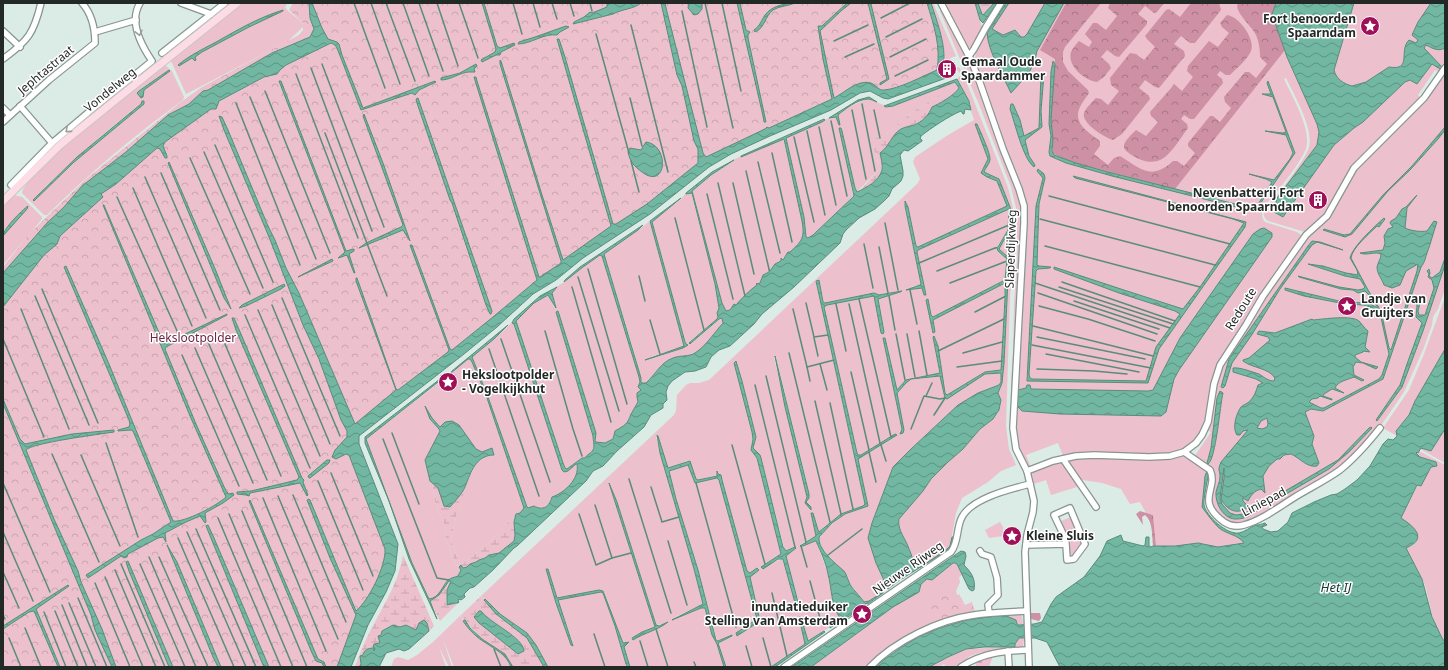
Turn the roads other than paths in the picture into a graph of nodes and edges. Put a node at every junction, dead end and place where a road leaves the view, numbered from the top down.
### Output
1 (41, 3) edge
2 (82, 3) edge
3 (140, 3) edge
4 (181, 3) edge
5 (226, 3) edge
6 (237, 3) edge
7 (941, 3) edge
8 (1001, 3) edge
9 (211, 14) junction
10 (136, 20) junction
11 (3, 31) edge
12 (95, 32) junction
13 (20, 47) junction
14 (162, 53) dead end
15 (969, 56) junction
16 (3, 59) edge
17 (1445, 68) edge
18 (20, 106) junction
19 (3, 108) edge
20 (10, 115) junction
21 (3, 122) edge
22 (52, 143) junction
23 (11, 185) dead end
24 (3, 201) edge
25 (1380, 428) dead end
26 (1184, 452) junction
27 (1063, 459) junction
28 (1027, 471) junction
29 (1030, 484) junction
30 (1096, 507) dead end
31 (1066, 544) junction
32 (1026, 545) junction
33 (980, 551) dead end
34 (1026, 611) junction
35 (989, 613) junction
36 (1028, 650) junction
37 (1008, 651) junction
38 (784, 667) edge
39 (870, 667) edge
40 (961, 667) edge
41 (1009, 667) edge
42 (1029, 667) edge

1 - 13 street
2 - 12 street
3 - 10 street
4 - 9 street
5 - 9 street
6 - 24 main road, Vondelweg
7 - 15 street, Slaperdijkweg
8 - 15 street
9 - 14 street
10 - 12 street
10 -> 22 street, Vondelweg
11 - 13 street
12 - 18 street, Jephtastraat
13 - 16 street
15 - 28 street, Slaperdijkweg
17 - 26 street, Redoute
18 - 20 street, Jephtastraat
18 - 22 street
19 - 20 street
20 - 21 street, Jephtastraat
22 - 23 street, Vondelweg
25 - 26 street, Liniepad
26 - 27 street, Redoute
27 - 28 street, Redoute
27 - 30 street
28 - 29 street, Slaperdijkweg
29 - 32 street, Slaperdijkweg
29 - 38 street, Nieuwe Rijweg
31 - 31 street
31 - 32 street
32 - 34 street, Slaperdijkweg
33 - 35 street
34 - 35 street
34 - 36 street, Slaperdijkweg
35 - 39 street
36 - 37 street
36 - 42 street, Slaperdijkweg
37 - 40 street
37 - 41 street

